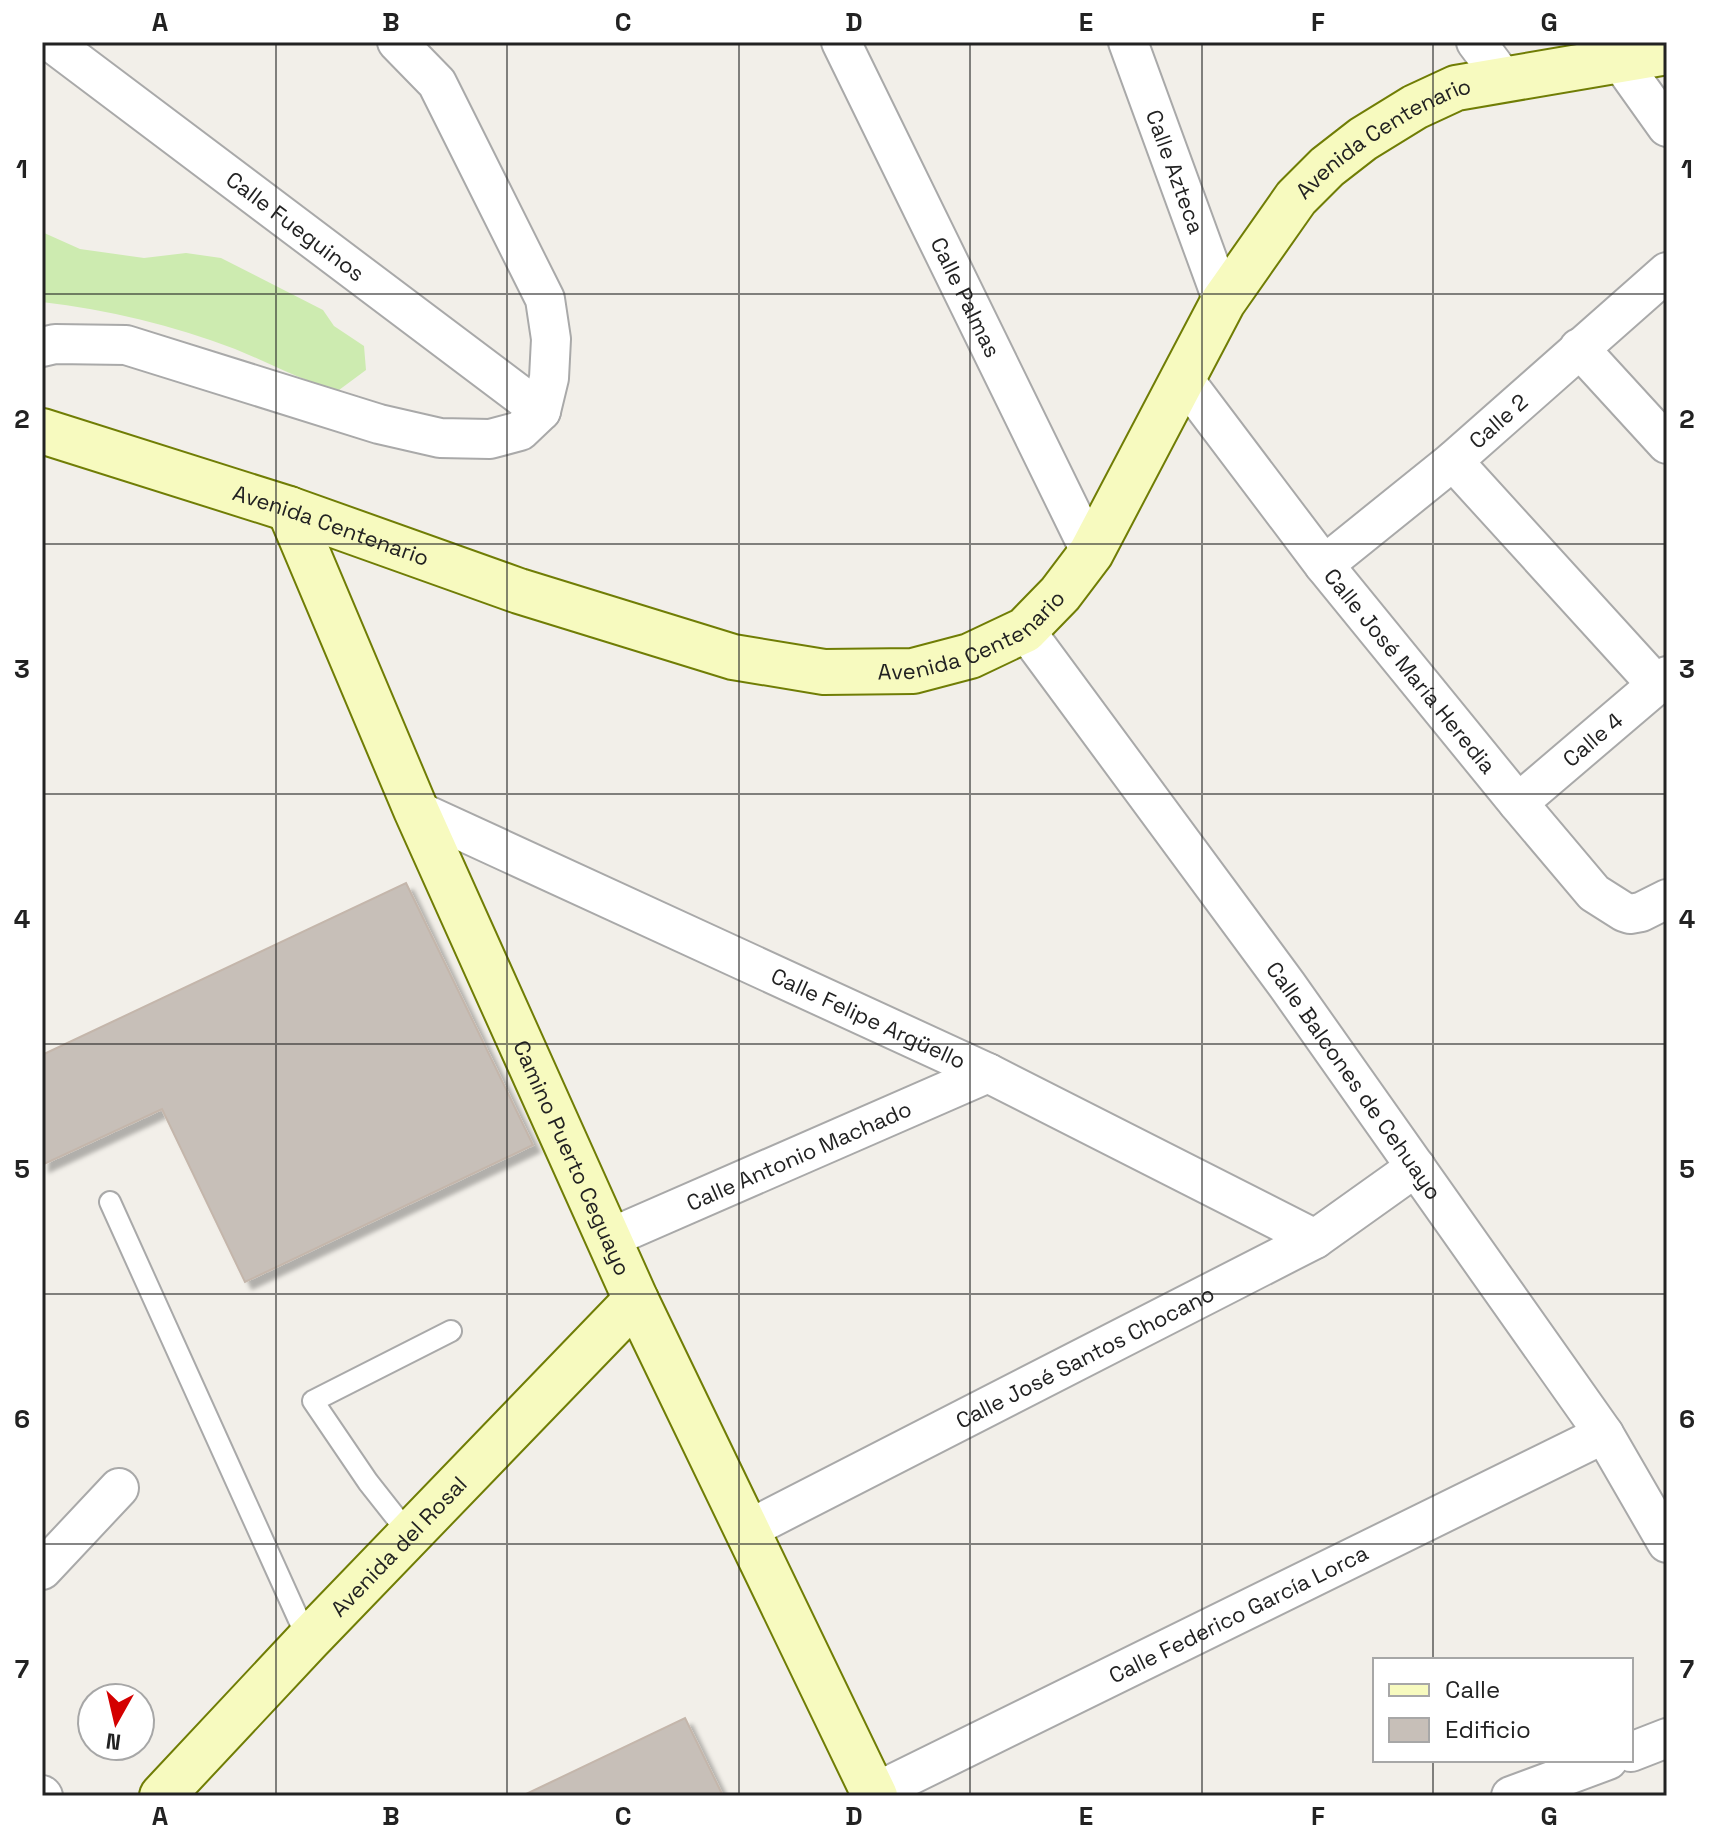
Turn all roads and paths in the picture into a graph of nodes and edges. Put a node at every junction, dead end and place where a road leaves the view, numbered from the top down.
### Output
1 (51, 42) edge
2 (397, 42) edge
3 (841, 42) edge
4 (1128, 42) edge
5 (1476, 42) edge
6 (1667, 52) edge
7 (1620, 61) junction
8 (1503, 78) junction
9 (1667, 127) edge
10 (1667, 272) edge
11 (1223, 302) junction
12 (42, 347) edge
13 (1579, 348) junction
14 (1182, 377) junction
15 (541, 411) junction
16 (42, 431) edge
17 (1667, 444) edge
18 (1453, 461) junction
19 (289, 509) junction
20 (1091, 553) junction
21 (1324, 565) junction
22 (1025, 630) junction
23 (1662, 681) edge
24 (1518, 803) junction
25 (416, 810) junction
26 (1667, 899) edge
27 (988, 1073) junction
28 (1416, 1167) junction
29 (110, 1202) dead end
30 (610, 1238) junction
31 (1315, 1239) junction
32 (636, 1300) junction
33 (451, 1331) dead end
34 (1604, 1434) junction
35 (119, 1488) dead end
36 (745, 1531) junction
37 (409, 1534) junction
38 (1667, 1543) edge
39 (42, 1570) edge
40 (308, 1640) junction
41 (1667, 1738) edge
42 (1633, 1751) edge
43 (1603, 1762) edge
44 (874, 1795) edge
45 (162, 1796) edge
46 (1511, 1796) edge

1 - 15 street, Calle Fueguinos
2 - 15 street
3 - 20 street, Calle Palmas
4 - 11 street, Calle Azteca
5 - 8 street
6 - 7 street, Avenida Centenario
7 - 8 street, Avenida Centenario
7 - 9 street
8 - 11 street, Avenida Centenario
10 - 13 street, Calle 2
11 - 14 street, Avenida Centenario
12 - 15 street
13 - 17 street
13 - 18 street, Calle 2
14 - 20 street, Avenida Centenario
14 - 21 street, Calle José María Heredia
16 - 19 street, Avenida Centenario
18 - 21 street, Calle 2
18 - 23 street
19 - 22 street, Avenida Centenario
19 - 25 street, Camino Puerto Ceguayo
20 - 22 street, Avenida Centenario
21 - 24 street, Calle José María Heredia
22 - 28 street, Calle Balcones de Cehuayo
23 - 24 street, Calle 4
24 - 26 street, Calle José María Heredia
25 - 27 street, Calle Felipe Argüello
25 - 30 street, Camino Puerto Ceguayo
27 - 30 street, Calle Antonio Machado
27 - 31 street, Calle Felipe Argüello
28 - 31 street, Calle José Santos Chocano
28 - 34 street, Calle Balcones de Cehuayo
29 - 40 lane
30 - 32 street, Camino Puerto Ceguayo
31 - 36 street, Calle José Santos Chocano
32 - 36 street, Camino Puerto Ceguayo
32 - 37 street, Avenida del Rosal
33 - 37 lane
34 - 38 street, Calle Balcones de Cehuayo
34 - 44 street, Calle Federico García Lorca
35 - 39 street
36 - 44 street, Camino Puerto Ceguayo
37 - 40 street, Avenida del Rosal
40 - 45 street, Avenida del Rosal
41 - 42 street
43 - 46 street

